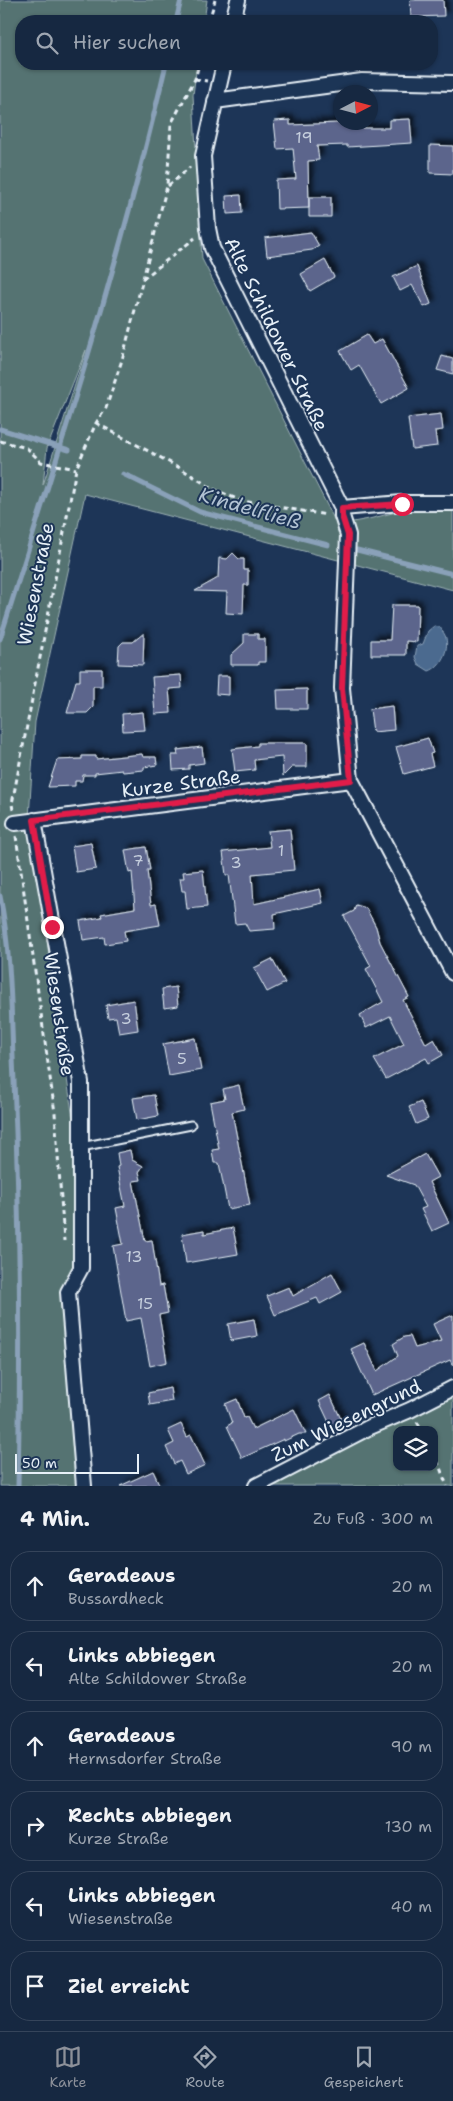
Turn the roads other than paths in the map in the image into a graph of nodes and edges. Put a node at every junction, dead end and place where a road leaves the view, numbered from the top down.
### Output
1 (238, 0) edge
2 (234, 15) edge
3 (223, 70) edge
4 (453, 83) edge
5 (215, 101) junction
6 (453, 503) edge
7 (342, 512) junction
8 (351, 780) junction
9 (34, 820) junction
10 (15, 823) road end
11 (453, 973) edge
12 (191, 1125) dead end
13 (81, 1147) junction
14 (453, 1388) edge
15 (84, 1486) edge
16 (256, 1486) edge

1 - 2 street
3 - 5 street, Alte Schildower Straße
4 - 5 street
5 - 7 street, Alte Schildower Straße
6 - 7 street
7 - 8 street, Alte Schildower Straße
8 - 9 street, Kurze Straße
8 - 11 street
9 - 10 street, Kurze Straße
9 - 13 street, Wiesenstraße
12 - 13 lane
13 - 15 street, Wiesenstraße
14 - 16 street, Zum Wiesengrund

